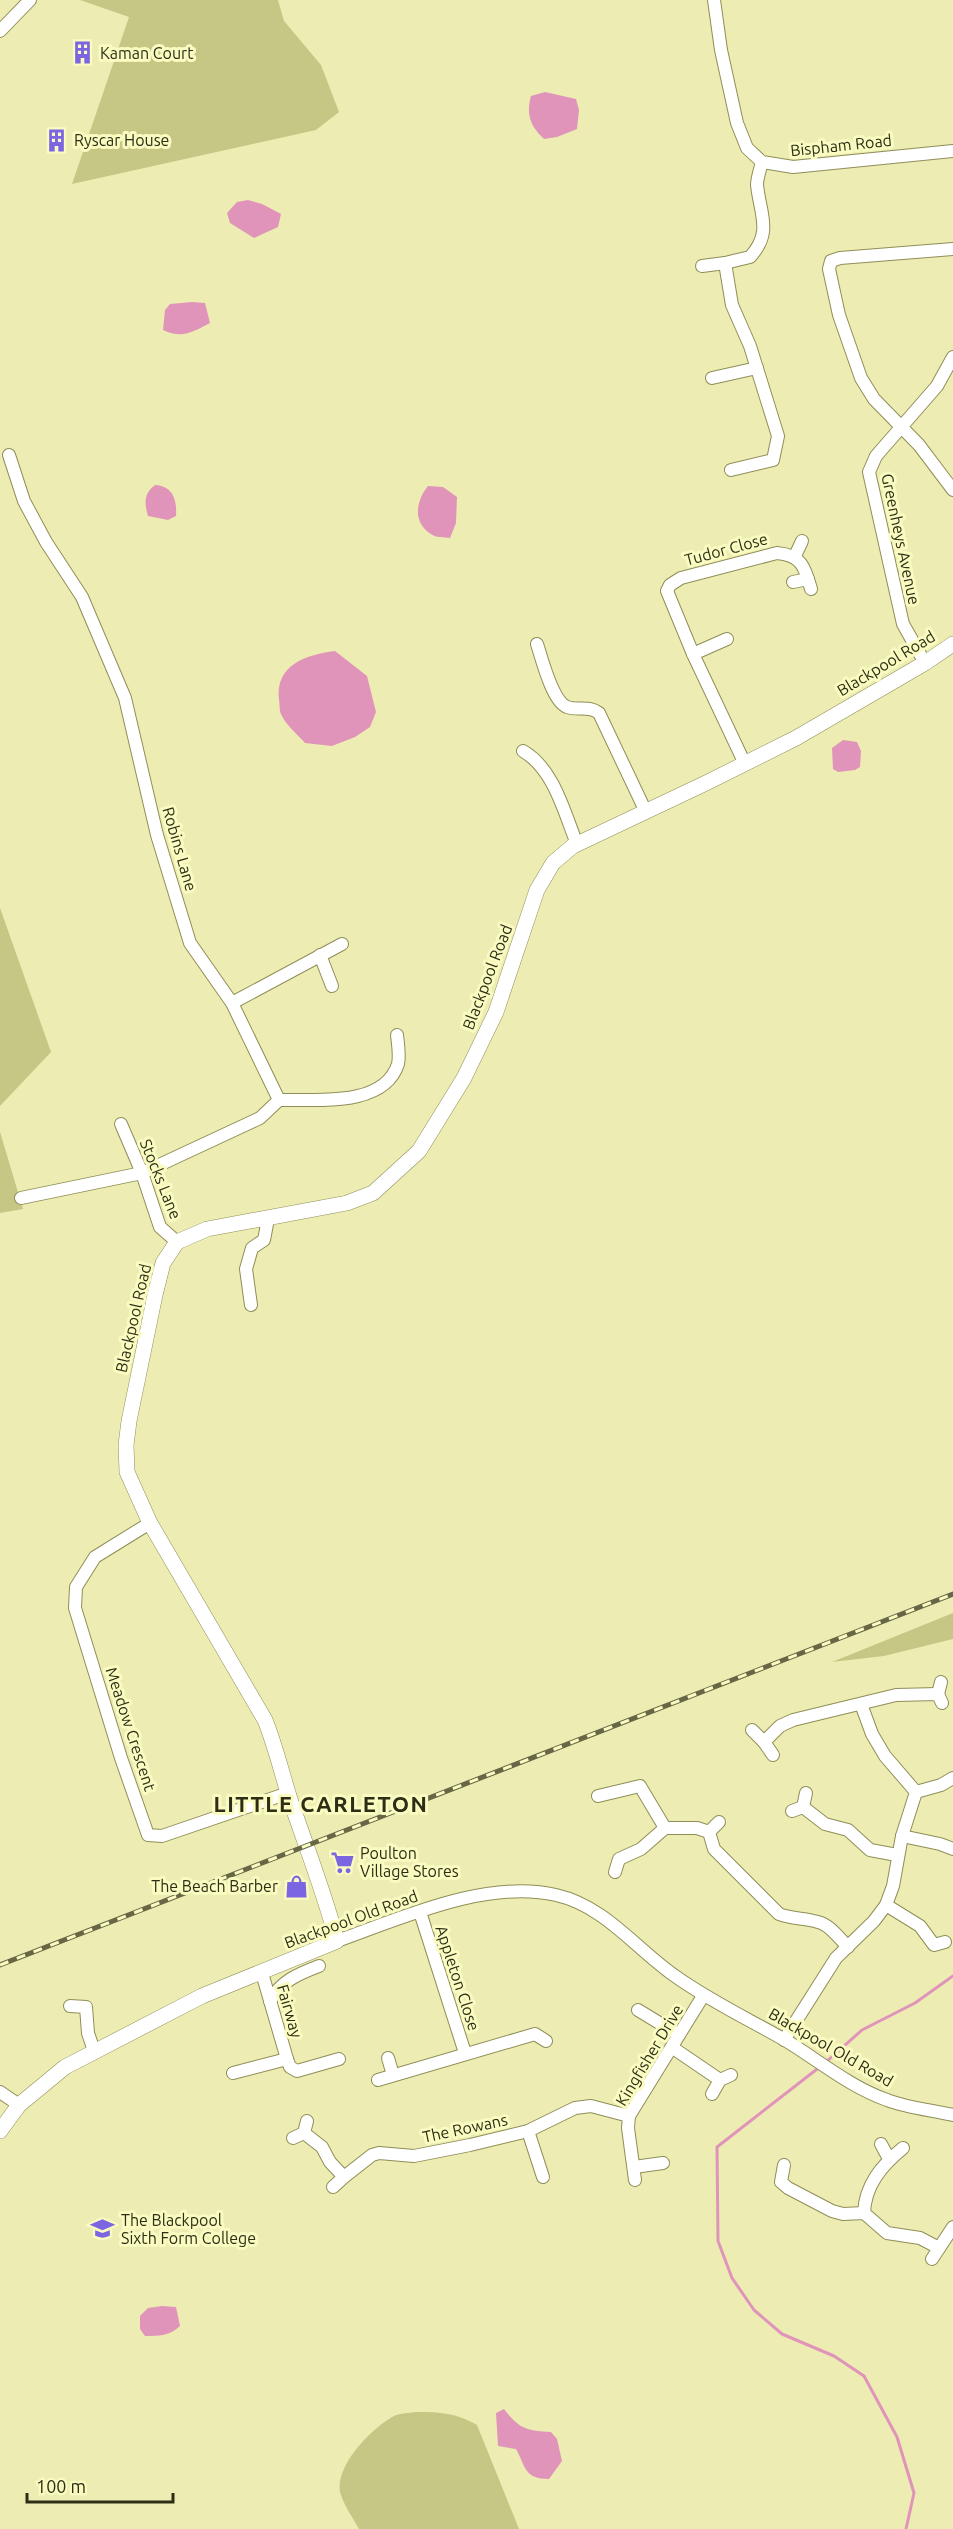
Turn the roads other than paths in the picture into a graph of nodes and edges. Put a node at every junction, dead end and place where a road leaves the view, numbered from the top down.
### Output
1 (30, 0) edge
2 (714, 0) edge
3 (0, 31) edge
4 (953, 151) edge
5 (762, 162) junction
6 (953, 249) edge
7 (725, 263) junction
8 (702, 266) dead end
9 (952, 360) edge
10 (757, 369) junction
11 (712, 378) dead end
12 (902, 426) junction
13 (9, 455) dead end
14 (731, 470) dead end
15 (953, 490) edge
16 (802, 541) dead end
17 (795, 556) junction
18 (793, 582) dead end
19 (727, 639) dead end
20 (537, 644) dead end
21 (953, 644) edge
22 (693, 654) junction
23 (925, 663) junction
24 (523, 751) dead end
25 (745, 764) junction
26 (646, 812) junction
27 (577, 844) junction
28 (342, 944) dead end
29 (320, 955) junction
30 (332, 986) dead end
31 (232, 1003) junction
32 (398, 1035) dead end
33 (279, 1100) junction
34 (121, 1124) dead end
35 (142, 1173) junction
36 (21, 1198) dead end
37 (268, 1219) junction
38 (177, 1242) junction
39 (251, 1305) dead end
40 (150, 1523) junction
41 (941, 1682) dead end
42 (861, 1704) junction
43 (752, 1730) dead end
44 (764, 1742) junction
45 (772, 1755) dead end
46 (953, 1778) edge
47 (916, 1792) junction
48 (288, 1793) junction
49 (806, 1793) dead end
50 (597, 1796) dead end
51 (719, 1822) dead end
52 (664, 1828) junction
53 (709, 1832) junction
54 (902, 1836) junction
55 (953, 1849) edge
56 (897, 1856) junction
57 (615, 1872) dead end
58 (886, 1905) junction
59 (420, 1912) junction
60 (337, 1941) junction
61 (848, 1947) junction
62 (936, 1947) dead end
63 (319, 1966) dead end
64 (262, 1973) junction
65 (703, 1996) junction
66 (270, 2001) junction
67 (70, 2006) dead end
68 (638, 2010) dead end
69 (679, 2035) junction
70 (784, 2040) junction
71 (546, 2041) dead end
72 (673, 2048) junction
73 (94, 2051) junction
74 (465, 2053) junction
75 (388, 2058) dead end
76 (287, 2059) junction
77 (339, 2059) dead end
78 (233, 2073) dead end
79 (393, 2075) junction
80 (378, 2080) dead end
81 (0, 2092) edge
82 (712, 2094) dead end
83 (19, 2105) junction
84 (953, 2113) edge
85 (629, 2116) junction
86 (0, 2131) edge
87 (301, 2131) dead end
88 (528, 2131) junction
89 (881, 2144) dead end
90 (903, 2148) dead end
91 (889, 2159) junction
92 (663, 2163) dead end
93 (784, 2165) dead end
94 (344, 2177) junction
95 (543, 2177) dead end
96 (333, 2187) dead end
97 (864, 2213) junction
98 (953, 2227) edge
99 (939, 2248) junction
100 (932, 2259) dead end

1 - 3 street
2 - 5 street
4 - 5 street, Bispham Road
5 - 7 street
6 - 12 street
7 - 8 street
7 - 10 street
9 - 12 street, Greenheys Avenue
10 - 11 street
10 - 14 street
12 - 15 street
12 - 23 street, Greenheys Avenue
13 - 31 street, Robins Lane
16 - 17 street
17 - 18 street
17 - 22 street, Tudor Close
19 - 22 street
20 - 26 street
21 - 23 main road, Blackpool Road
22 - 25 street, Tudor Close
23 - 25 main road, Blackpool Road
24 - 27 street
25 - 26 main road, Blackpool Road
26 - 27 main road, Blackpool Road
27 - 37 main road, Blackpool Road
28 - 29 street
29 - 30 street
29 - 31 street
31 - 33 street, Robins Lane
32 - 33 street
33 - 35 street
34 - 35 street, Stocks Lane
35 - 36 street
35 - 38 street, Stocks Lane
37 - 38 main road, Blackpool Road
37 - 39 street
38 - 40 main road, Blackpool Road
40 - 48 main road, Blackpool Road
40 - 48 street, Meadow Crescent
41 - 42 street
42 - 44 street
42 - 47 street
43 - 44 street
44 - 45 street
46 - 47 street
47 - 54 street
48 - 60 main road, Blackpool Road
49 - 56 street
50 - 52 street
51 - 53 street
52 - 53 street
52 - 57 street
53 - 61 street
54 - 55 street
54 - 56 street
56 - 58 street
58 - 61 street
58 - 62 street
59 - 60 street, Blackpool Old Road
59 - 65 street, Blackpool Old Road
59 - 74 street, Appleton Close
60 - 64 main road, Blackpool Old Road
61 - 70 street
63 - 66 street
64 - 66 street, Fairway
64 - 73 main road, Blackpool Old Road
65 - 69 street, Kingfisher Drive
65 - 70 street, Blackpool Old Road
66 - 76 street, Fairway
67 - 73 street
68 - 69 street
69 - 72 street, Kingfisher Drive
70 - 84 street, Blackpool Old Road
71 - 74 street, Appleton Close
72 - 82 street
72 - 85 street, Kingfisher Drive
73 - 83 main road, Blackpool Old Road
74 - 79 street
75 - 79 street
76 - 77 street, Fairway
76 - 78 street, Fairway
79 - 80 street
81 - 83 street
83 - 86 main road, Blackpool Old Road
85 - 88 street, The Rowans
85 - 92 street, Kingfisher Drive
87 - 94 street
88 - 94 street, The Rowans
88 - 95 street, The Rowans
89 - 91 street
90 - 91 street
91 - 97 street
93 - 97 street
94 - 96 street, The Rowans
97 - 99 street
98 - 99 street
99 - 100 street

